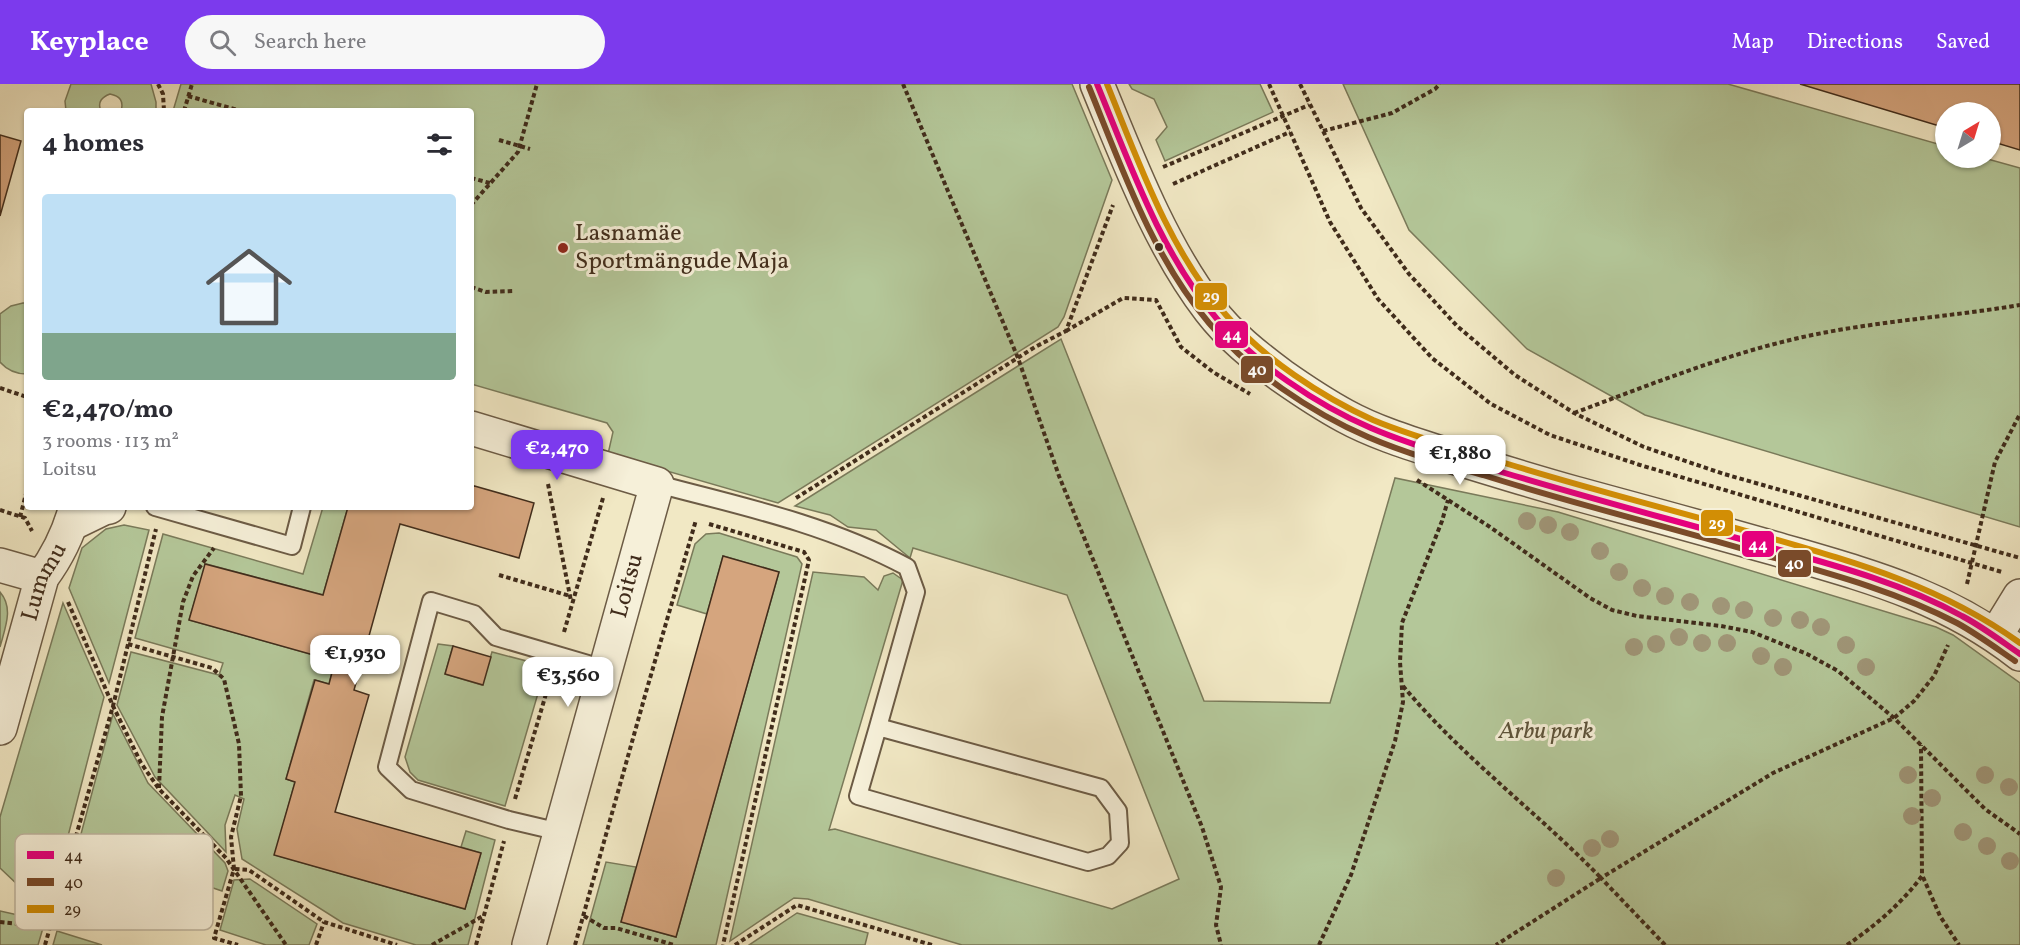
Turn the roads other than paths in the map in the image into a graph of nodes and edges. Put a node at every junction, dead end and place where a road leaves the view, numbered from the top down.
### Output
1 (1097, 84) edge
2 (474, 429) edge
3 (657, 484) junction
4 (95, 510) edge
5 (166, 510) edge
6 (301, 510) edge
7 (74, 515) edge
8 (0, 565) edge
9 (2015, 585) edge
10 (53, 586) junction
11 (2008, 645) edge
12 (605, 669) junction
13 (878, 727) junction
14 (0, 728) edge
15 (560, 832) junction
16 (529, 945) edge

1 - 11 street
2 - 3 street
3 - 12 street, Loitsu
3 - 13 lane
4 - 7 street
5 - 6 lane
7 - 10 street, Lummu
8 - 10 street
9 - 11 street
10 - 14 street, Lummu
12 - 15 street, Loitsu
12 - 15 lane
13 - 13 lane
15 - 16 street, Loitsu

